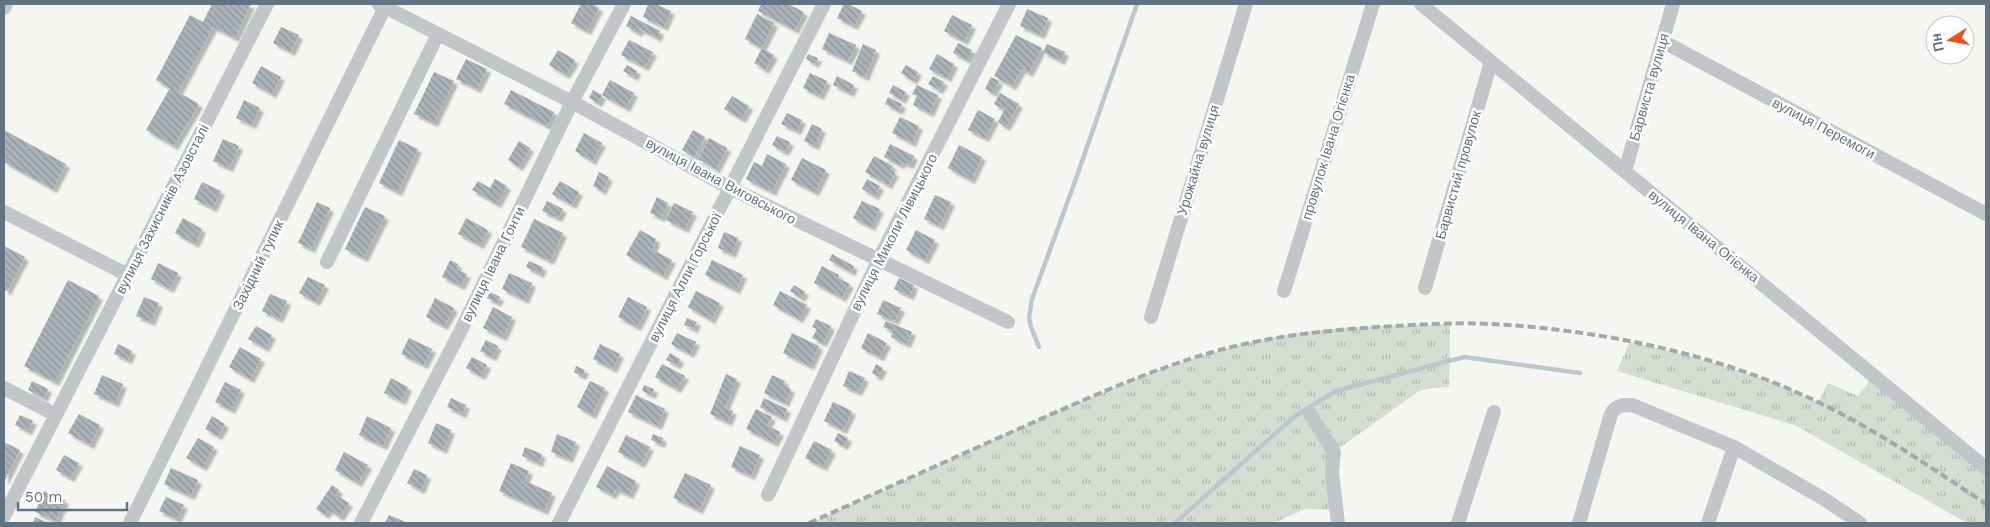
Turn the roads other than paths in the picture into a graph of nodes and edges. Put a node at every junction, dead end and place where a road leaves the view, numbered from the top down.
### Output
1 (6, 4) edge
2 (267, 4) edge
3 (624, 4) edge
4 (824, 4) edge
5 (1009, 4) edge
6 (1246, 4) edge
7 (1373, 4) edge
8 (1421, 4) edge
9 (1673, 4) edge
10 (382, 5) edge
11 (4, 8) edge
12 (438, 34) junction
13 (1662, 41) junction
14 (1491, 62) junction
15 (572, 102) junction
16 (1624, 171) junction
17 (730, 188) junction
18 (4, 212) edge
19 (1986, 214) edge
20 (878, 261) junction
21 (327, 262) dead end
22 (128, 275) junction
23 (1424, 288) dead end
24 (1284, 291) dead end
25 (1151, 317) dead end
26 (1008, 322) dead end
27 (4, 388) edge
28 (1494, 412) dead end
29 (1310, 414) dead end
30 (56, 415) junction
31 (1734, 448) junction
32 (1986, 468) edge
33 (768, 495) dead end
34 (4, 516) edge
35 (130, 523) edge
36 (361, 523) edge
37 (559, 523) edge
38 (1338, 523) edge
39 (1458, 523) edge
40 (1579, 523) edge
41 (1708, 523) edge
42 (1860, 523) edge

1 - 11 street
2 - 22 street, вулиця Захисників Азовсталі
3 - 15 street, вулиця Івана Гонти
4 - 17 street, вулиця Алли Горської
5 - 20 street, вулиця Миколи Лівицького
6 - 25 street, Урожайна вулиця
7 - 24 street, провулок Івана Огієнка
8 - 14 street, вулиця Івана Огієнка
9 - 13 street, Барвиста вулиця
10 - 12 street, вулиця Івана Виговського
10 - 35 street, Західний тупик
12 - 15 street, вулиця Івана Виговського
12 - 21 street
13 - 16 street, Барвиста вулиця
13 - 19 street, вулиця Перемоги
14 - 16 street, вулиця Івана Огієнка
14 - 23 street, Барвистий провулок
15 - 17 street, вулиця Івана Виговського
15 - 36 street, вулиця Івана Гонти
16 - 32 street, вулиця Івана Огієнка
17 - 20 street, вулиця Івана Виговського
17 - 37 street, вулиця Алли Горської
18 - 22 street
20 - 26 street, вулиця Івана Виговського
20 - 33 street, вулиця Миколи Лівицького
22 - 30 street, вулиця Захисників Азовсталі
27 - 30 street
28 - 39 street
29 - 38 street
30 - 34 street, вулиця Захисників Азовсталі
31 - 40 street
31 - 41 street
31 - 42 street

